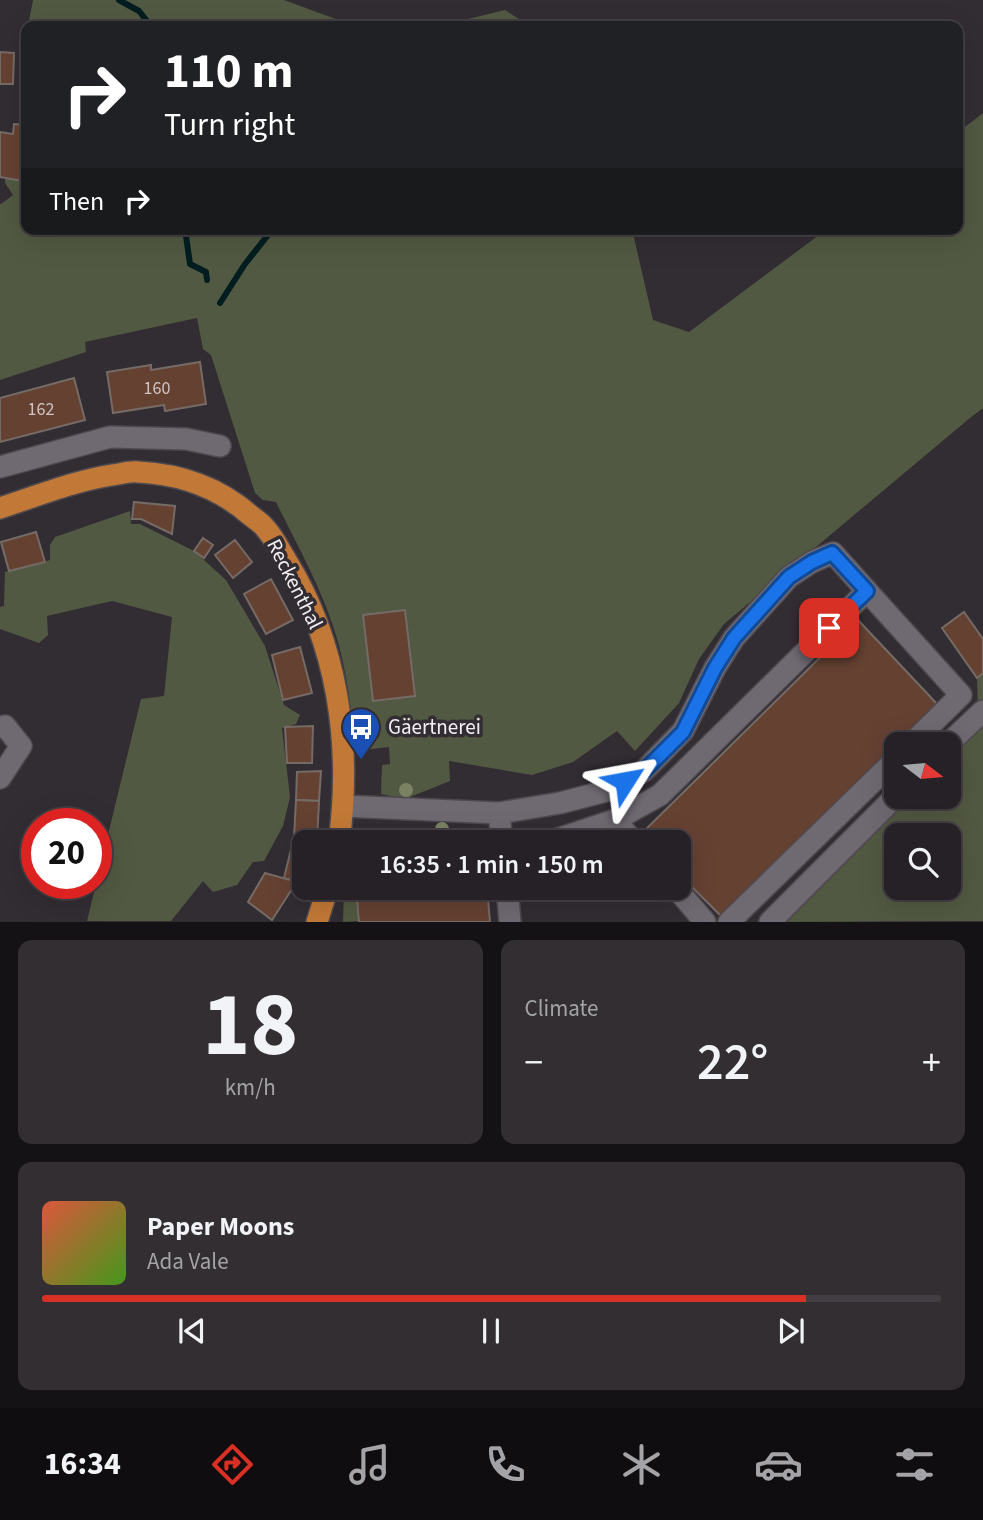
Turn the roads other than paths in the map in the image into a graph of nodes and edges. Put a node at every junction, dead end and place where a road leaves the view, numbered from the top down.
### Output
1 (220, 446) dead end
2 (0, 467) edge
3 (0, 508) edge
4 (867, 591) junction
5 (961, 695) junction
6 (981, 713) edge
7 (0, 727) edge
8 (923, 732) edge
9 (961, 732) edge
10 (884, 771) edge
11 (0, 778) edge
12 (344, 806) junction
13 (884, 808) edge
14 (499, 813) junction
15 (615, 820) junction
16 (341, 830) edge
17 (501, 830) edge
18 (585, 830) edge
19 (624, 830) edge
20 (773, 880) junction
21 (324, 900) edge
22 (508, 900) edge
23 (686, 900) edge
24 (792, 900) junction
25 (317, 922) edge
26 (510, 922) edge
27 (705, 922) edge
28 (729, 922) edge
29 (770, 922) edge

1 - 2 street
3 - 12 main road, Reckenthal
4 - 5 street
4 - 14 street
4 - 15 street
5 - 6 street
5 - 8 street
6 - 9 street
7 - 11 street
10 - 20 street
12 - 14 street
12 - 16 main road, Reckenthal
13 - 24 street
14 - 17 street
15 - 18 street
15 - 19 street
20 - 24 street
20 - 28 street
21 - 25 main road
22 - 26 street
23 - 27 street
24 - 29 street

